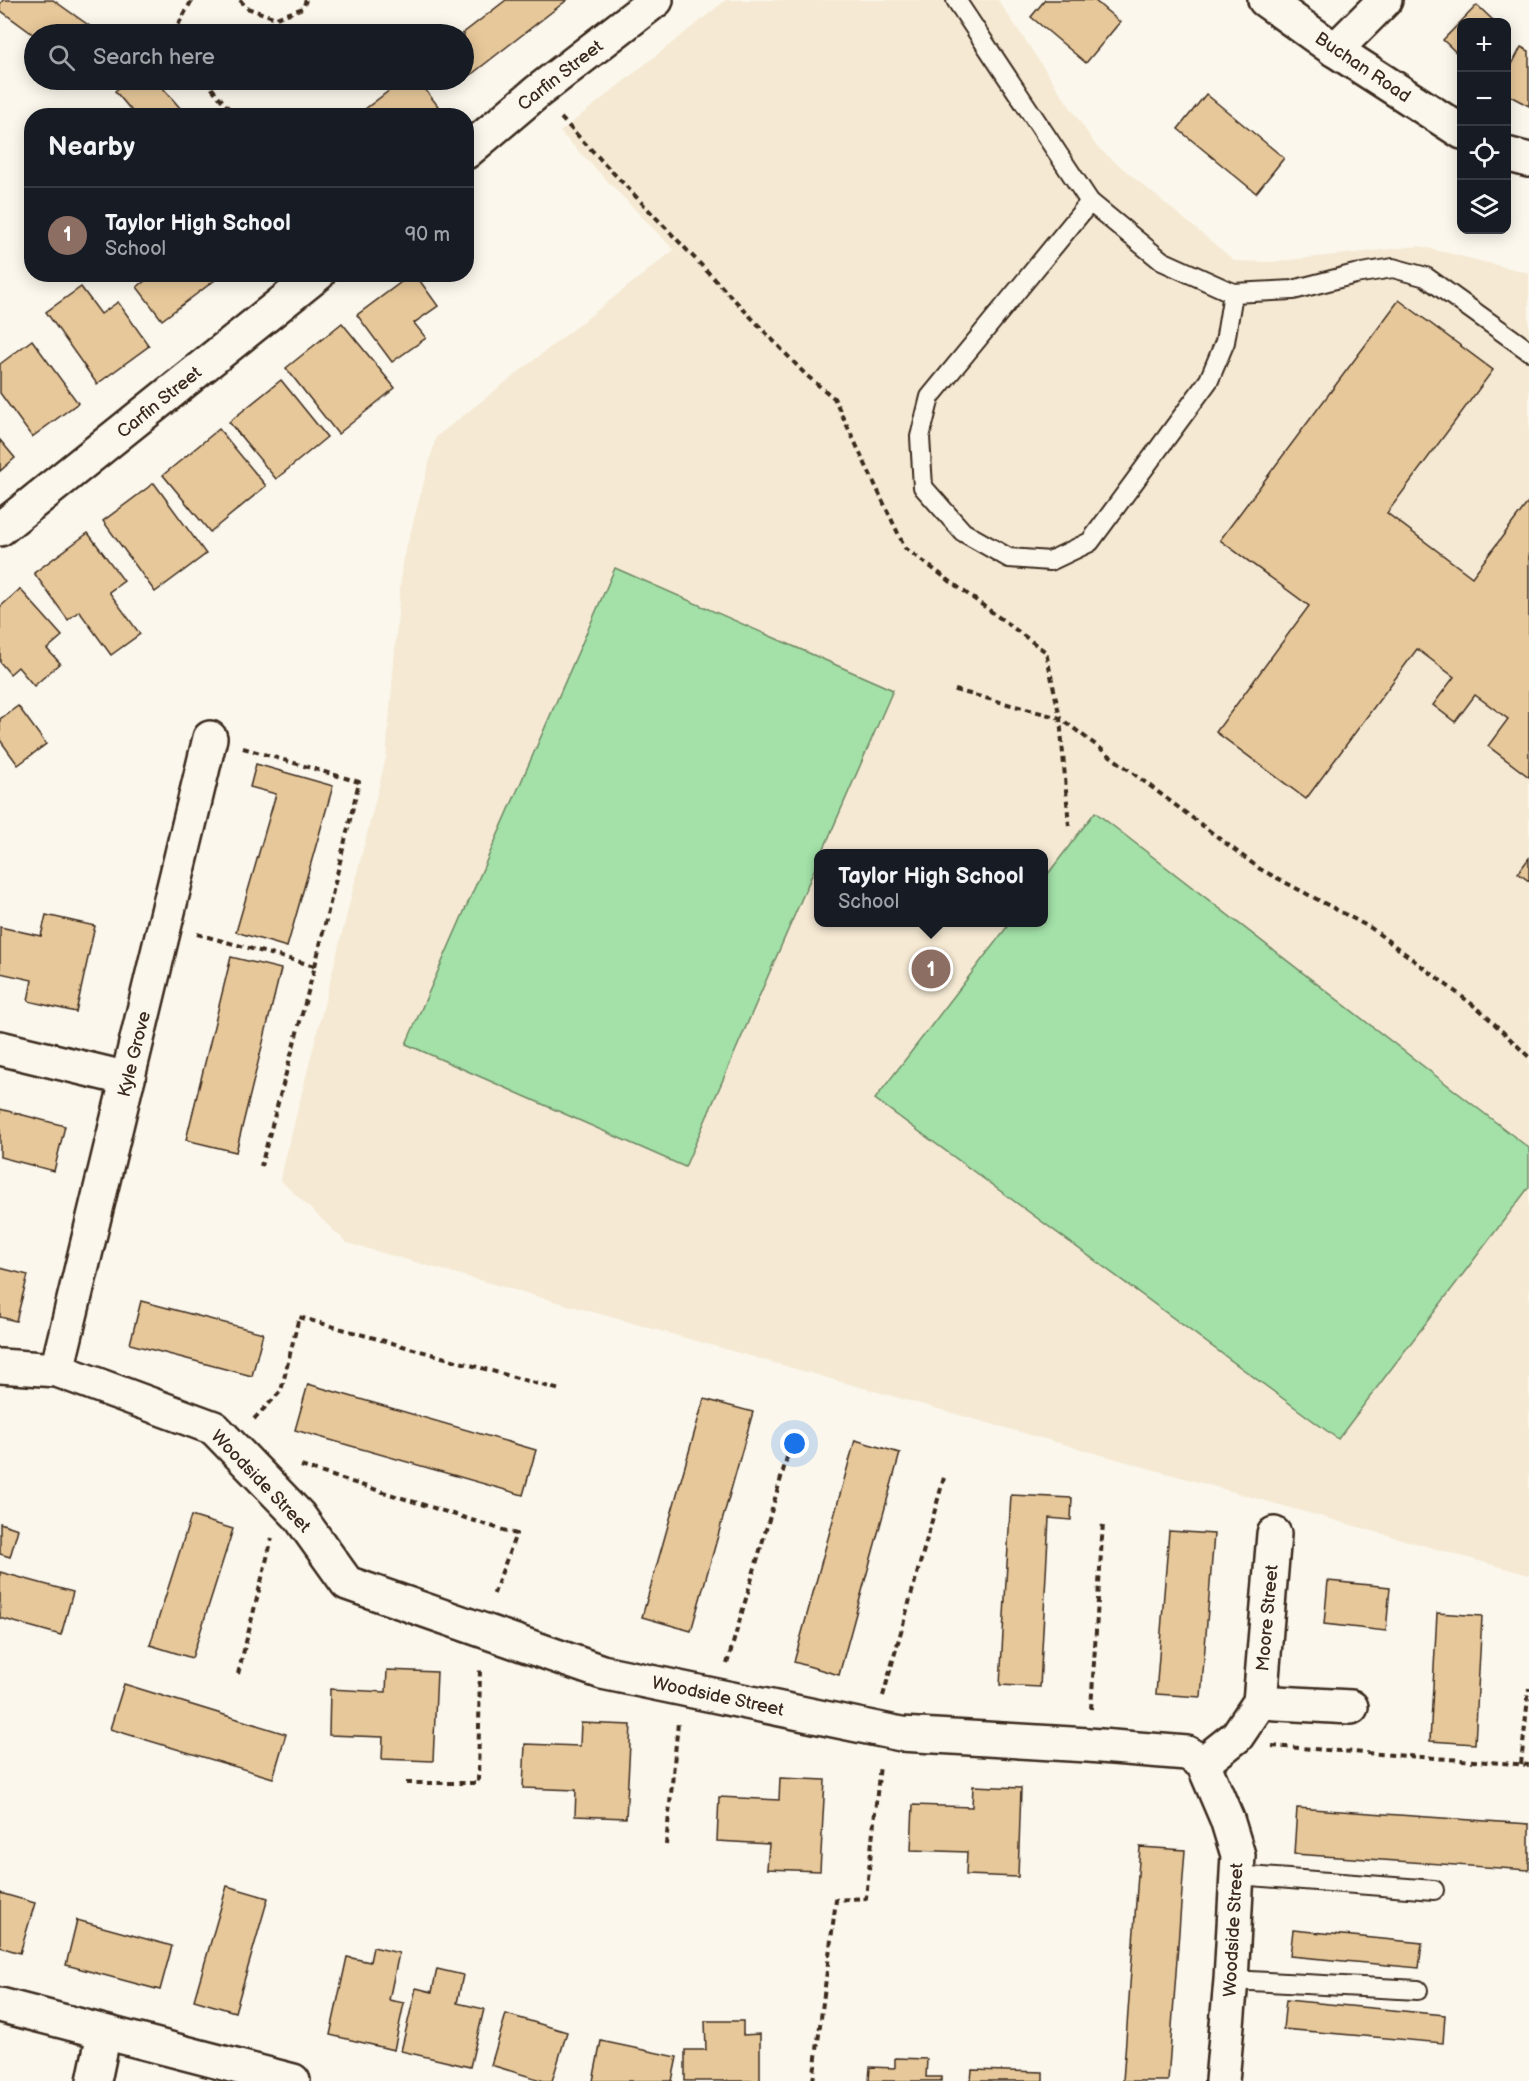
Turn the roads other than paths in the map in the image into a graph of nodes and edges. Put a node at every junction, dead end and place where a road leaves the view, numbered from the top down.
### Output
1 (656, 0) edge
2 (956, 0) edge
3 (1265, 0) edge
4 (1385, 0) edge
5 (1335, 50) junction
6 (1457, 129) edge
7 (474, 145) edge
8 (1511, 155) edge
9 (1529, 160) edge
10 (1090, 202) junction
11 (308, 282) edge
12 (1233, 293) junction
13 (1529, 351) edge
14 (0, 529) edge
15 (210, 738) road end
16 (0, 1048) edge
17 (128, 1079) junction
18 (0, 1366) edge
19 (57, 1370) junction
20 (1274, 1534) dead end
21 (1260, 1702) junction
22 (1351, 1707) dead end
23 (1203, 1763) junction
24 (1237, 1875) junction
25 (1434, 1890) dead end
26 (1231, 1980) junction
27 (1418, 1990) dead end
28 (0, 2006) edge
29 (104, 2033) junction
30 (94, 2081) edge
31 (293, 2081) edge
32 (1222, 2081) edge

1 - 7 street, Carfin Street
2 - 10 lane
3 - 5 street, Buchan Road
4 - 5 street
5 - 6 street, Buchan Road
8 - 9 street
10 - 12 lane
10 - 12 lane
11 - 14 street, Carfin Street
12 - 13 lane
15 - 17 street, Kyle Grove
16 - 17 street
17 - 19 street, Kyle Grove
18 - 19 street, Woodside Street
19 - 23 street, Woodside Street
20 - 21 street, Moore Street
21 - 22 street
21 - 23 street, Moore Street
23 - 24 street, Woodside Street
24 - 25 lane
24 - 26 street, Woodside Street
26 - 27 lane
26 - 32 street, Woodside Street
28 - 29 street
29 - 30 street
29 - 31 street

